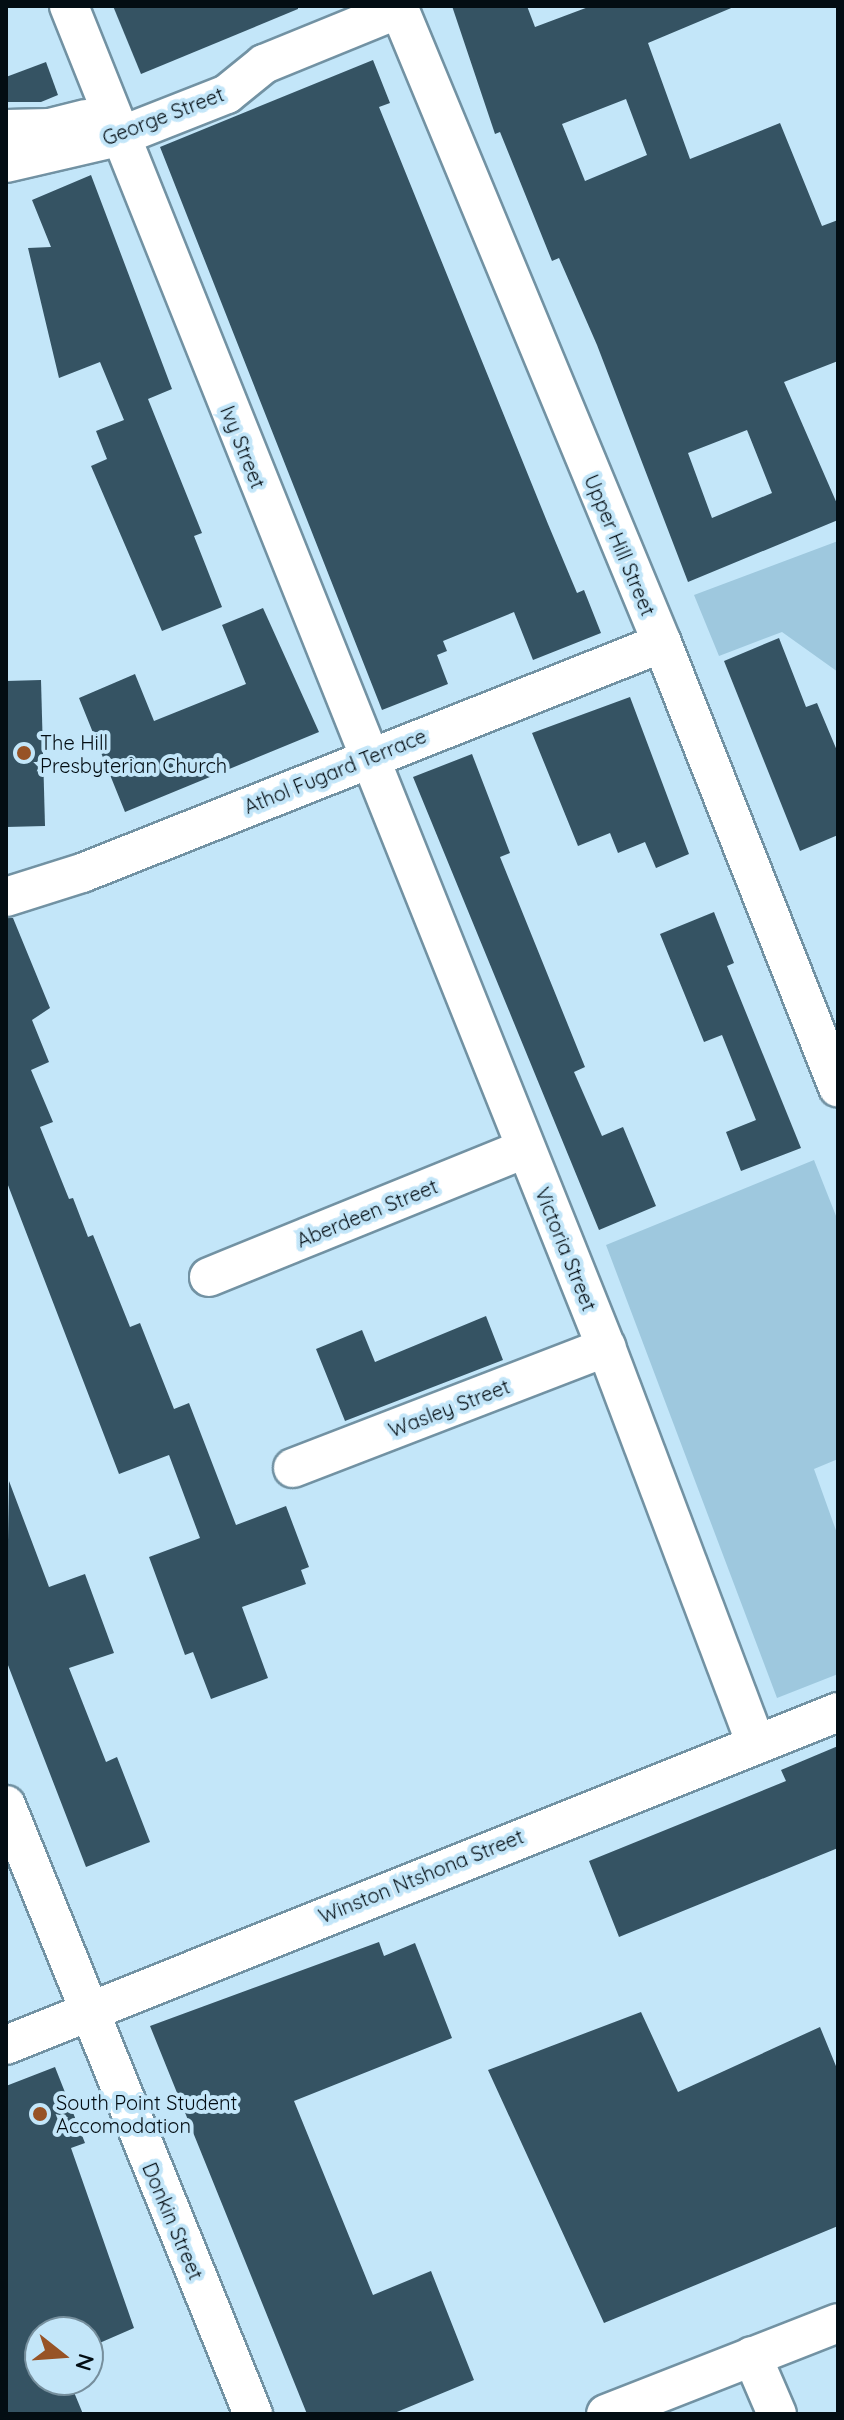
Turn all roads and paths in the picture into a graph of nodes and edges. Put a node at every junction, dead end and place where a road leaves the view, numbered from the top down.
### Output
1 (69, 6) edge
2 (398, 8) edge
3 (114, 125) junction
4 (6, 129) edge
5 (6, 163) edge
6 (662, 643) junction
7 (368, 758) junction
8 (6, 897) edge
9 (838, 1087) edge
10 (524, 1149) junction
11 (209, 1277) dead end
12 (606, 1347) junction
13 (293, 1468) dead end
14 (838, 1712) edge
15 (756, 1743) junction
16 (6, 1805) edge
17 (86, 2012) junction
18 (6, 2045) edge
19 (838, 2323) edge
20 (752, 2356) junction
21 (253, 2414) edge
22 (606, 2414) edge
23 (777, 2414) edge

1 - 3 street, Ivy Street
2 - 3 street, George Street
2 - 6 street, Upper Hill Street
3 - 4 street, George Street
3 - 5 street, George Street
3 - 7 street, Ivy Street
6 - 7 street, Athol Fugard Terrace
6 - 9 street, Upper Hill Street
7 - 8 street, Athol Fugard Terrace
7 - 10 street, Victoria Street
10 - 11 street, Aberdeen Street
10 - 12 street, Victoria Street
12 - 13 street, Wasley Street
12 - 15 street, Victoria Street
14 - 15 street, Winston Ntshona Street
15 - 17 street, Winston Ntshona Street
16 - 17 street, Donkin Street
17 - 18 street, Winston Ntshona Street
17 - 21 street, Donkin Street
19 - 20 street
20 - 22 street
20 - 23 street

